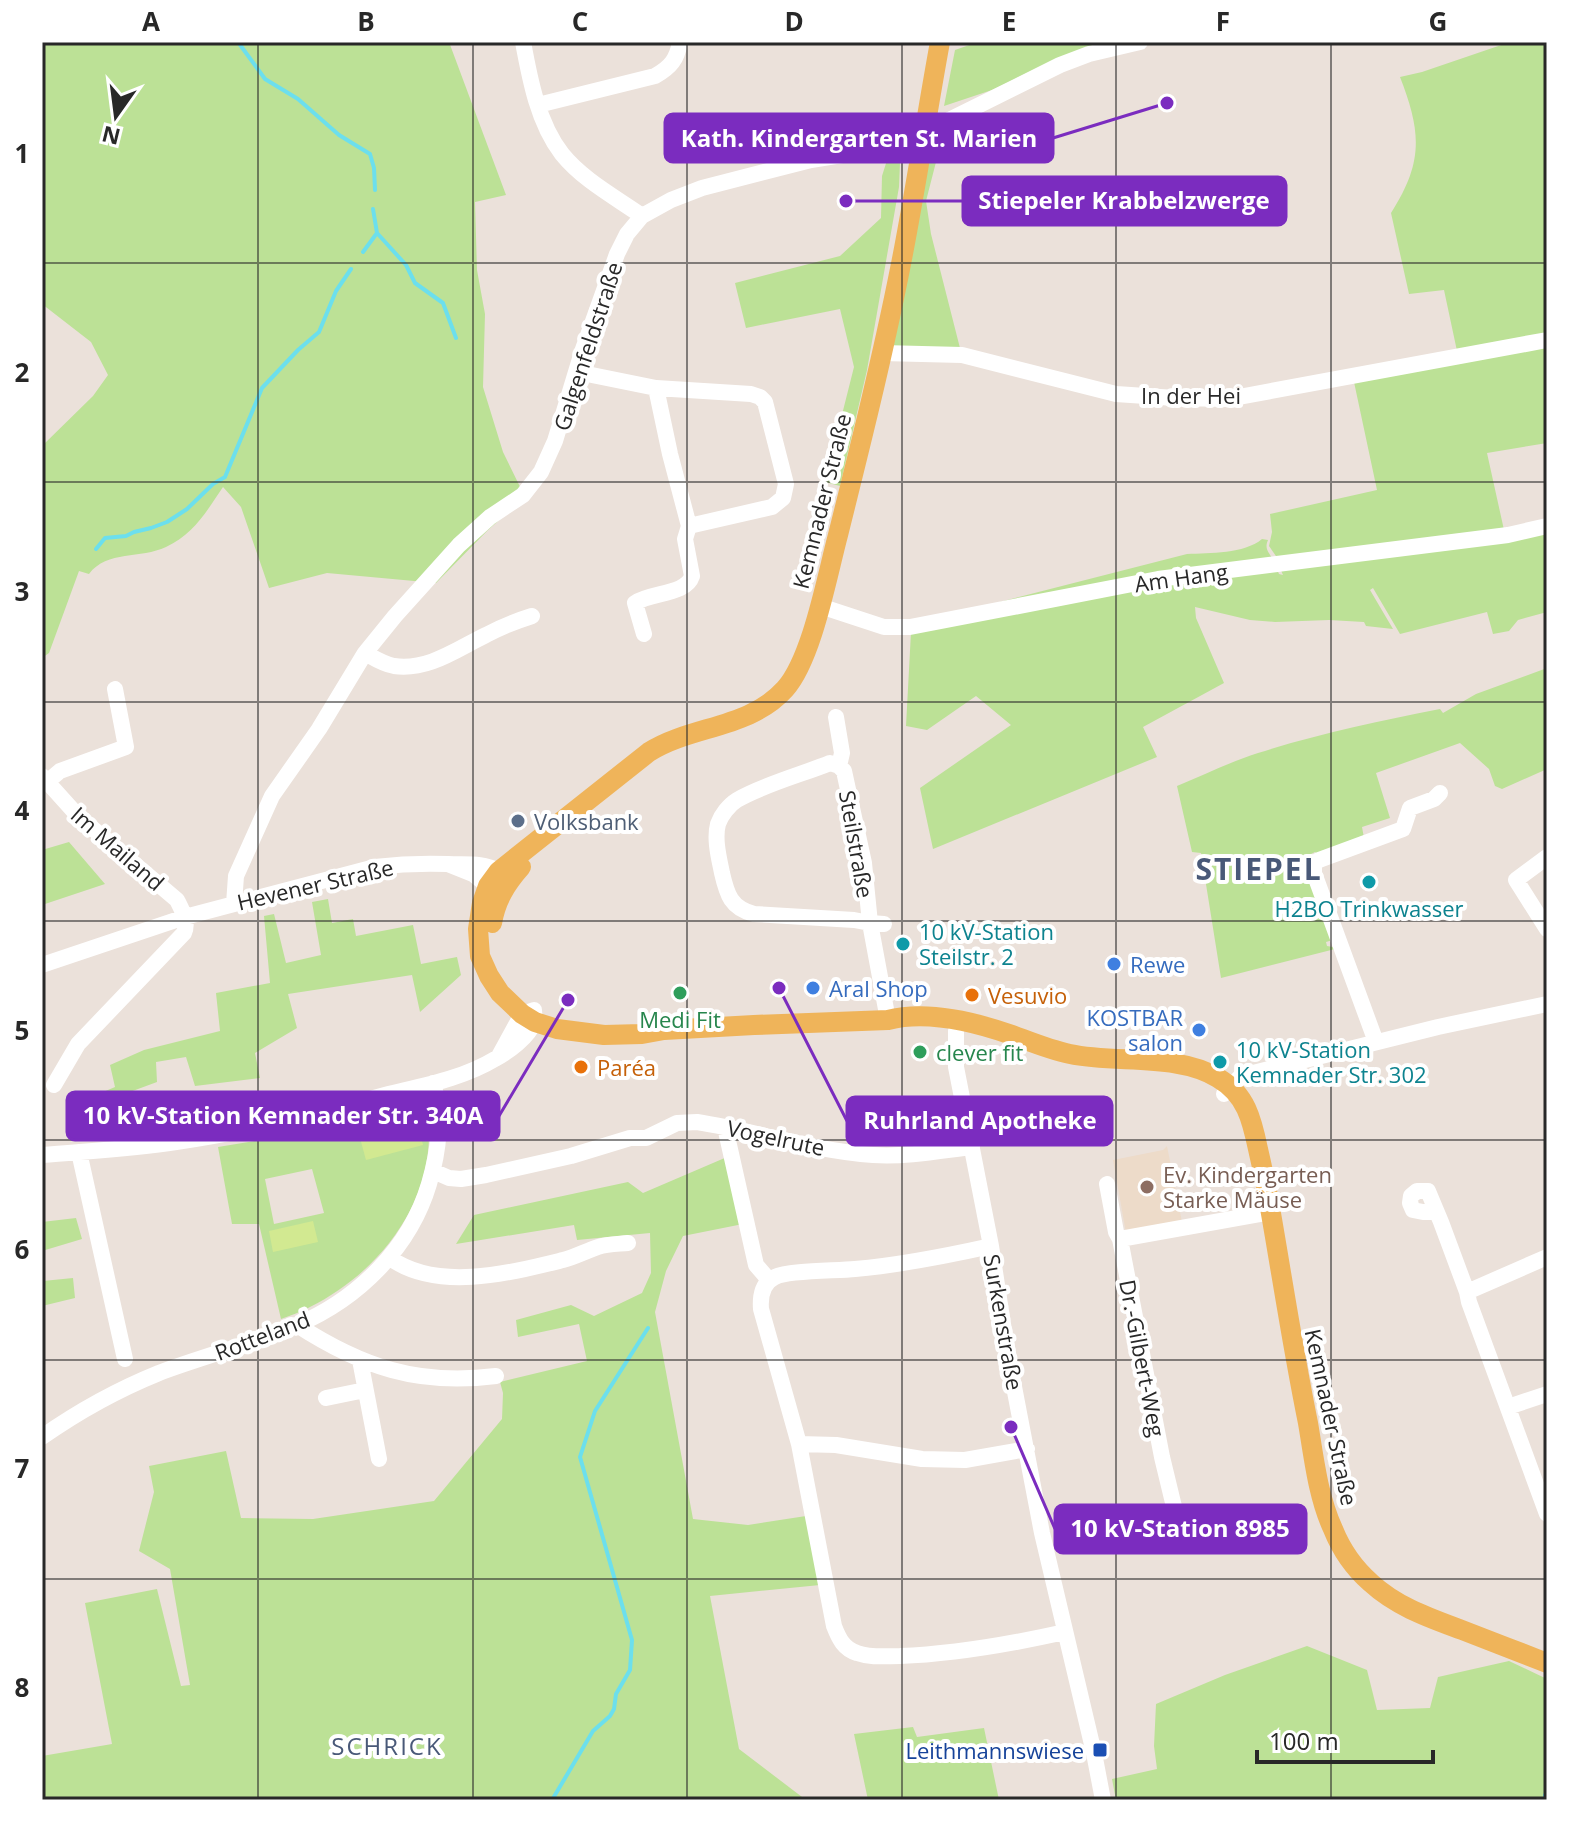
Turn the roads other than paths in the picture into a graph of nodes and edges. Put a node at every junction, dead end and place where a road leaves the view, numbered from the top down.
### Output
1 (523, 42) edge
2 (680, 42) edge
3 (940, 42) edge
4 (1140, 42) edge
5 (538, 105) junction
6 (923, 133) junction
7 (642, 216) junction
8 (1547, 340) edge
9 (882, 353) junction
10 (577, 372) junction
11 (656, 388) junction
12 (689, 526) junction
13 (1547, 526) edge
14 (820, 606) junction
15 (532, 616) dead end
16 (644, 634) dead end
17 (365, 653) junction
18 (115, 689) dead end
19 (836, 717) dead end
20 (839, 766) junction
21 (44, 779) edge
22 (1440, 793) dead end
23 (1547, 857) edge
24 (497, 881) junction
25 (234, 904) junction
26 (185, 917) junction
27 (877, 924) junction
28 (1547, 929) edge
29 (42, 965) edge
30 (1547, 1004) edge
31 (530, 1015) junction
32 (888, 1020) junction
33 (957, 1026) junction
34 (1376, 1042) junction
35 (433, 1083) junction
36 (54, 1085) dead end
37 (1228, 1090) junction
38 (725, 1127) junction
39 (972, 1147) junction
40 (79, 1152) junction
41 (42, 1155) edge
42 (433, 1171) junction
43 (1107, 1184) dead end
44 (1271, 1212) junction
45 (1436, 1212) dead end
46 (1120, 1239) junction
47 (628, 1243) dead end
48 (991, 1246) junction
49 (1547, 1257) edge
50 (390, 1258) junction
51 (769, 1280) junction
52 (1467, 1292) junction
53 (111, 1298) junction
54 (93, 1302) dead end
55 (297, 1325) junction
56 (125, 1359) dead end
57 (360, 1360) junction
58 (496, 1376) dead end
59 (365, 1390) junction
60 (1547, 1394) edge
61 (326, 1398) dead end
62 (1508, 1407) junction
63 (42, 1437) edge
64 (375, 1441) junction
65 (357, 1444) dead end
66 (799, 1444) junction
67 (1027, 1449) junction
68 (379, 1459) dead end
69 (1547, 1514) edge
70 (1176, 1515) dead end
71 (1065, 1632) junction
72 (1547, 1663) edge
73 (1103, 1800) edge

1 - 5 street
2 - 5 street
3 - 6 main road, Kemnader Straße
4 - 6 street, Galgenfeldstraße
5 - 7 street
6 - 7 street, Galgenfeldstraße
6 - 9 main road, Kemnader Straße
7 - 10 street, Galgenfeldstraße
8 - 9 street, In der Hei
9 - 14 main road, Kemnader Straße
10 - 11 street
10 - 17 street, Galgenfeldstraße
11 - 12 street
11 - 12 street
12 - 16 street
13 - 14 street, Am Hang
14 - 24 main road, Kemnader Straße
15 - 17 street
17 - 25 street, Galgenfeldstraße
18 - 21 street, Im Mailand
19 - 20 street, Steilstraße
20 - 27 street, Steilstraße
20 - 27 street, Steilstraße
21 - 26 street, Im Mailand
22 - 34 street
23 - 28 street
24 - 25 street, Hevener Straße
24 - 31 main road
25 - 26 street, Hevener Straße
26 - 29 street, Hevener Straße
26 - 36 street
27 - 32 street, Steilstraße
30 - 34 street
31 - 32 main road
31 - 35 street
32 - 33 main road
33 - 37 main road
33 - 39 street, Surkenstraße
34 - 37 street
35 - 40 street
35 - 42 street, Rotteland
37 - 44 main road, Kemnader Straße
38 - 39 street, Vogelrute
38 - 42 street, Vogelrute
38 - 51 street
39 - 48 street, Surkenstraße
40 - 41 street
40 - 53 street
42 - 50 street, Rotteland
43 - 46 street, Dr.-Gilbert-Weg
44 - 46 street
44 - 72 main road, Kemnader Straße
45 - 52 street
46 - 70 street, Dr.-Gilbert-Weg
47 - 50 street
48 - 51 street
48 - 67 street, Surkenstraße
49 - 52 street
50 - 55 street, Rotteland
51 - 66 street
52 - 62 street
53 - 54 street
53 - 56 street
55 - 57 street
55 - 63 street, Rotteland
57 - 58 street
57 - 59 street
59 - 61 street
59 - 64 street
60 - 62 street
62 - 69 street
64 - 65 street
64 - 68 street
66 - 67 street
66 - 71 street
67 - 71 street, Surkenstraße
71 - 73 street, Surkenstraße

